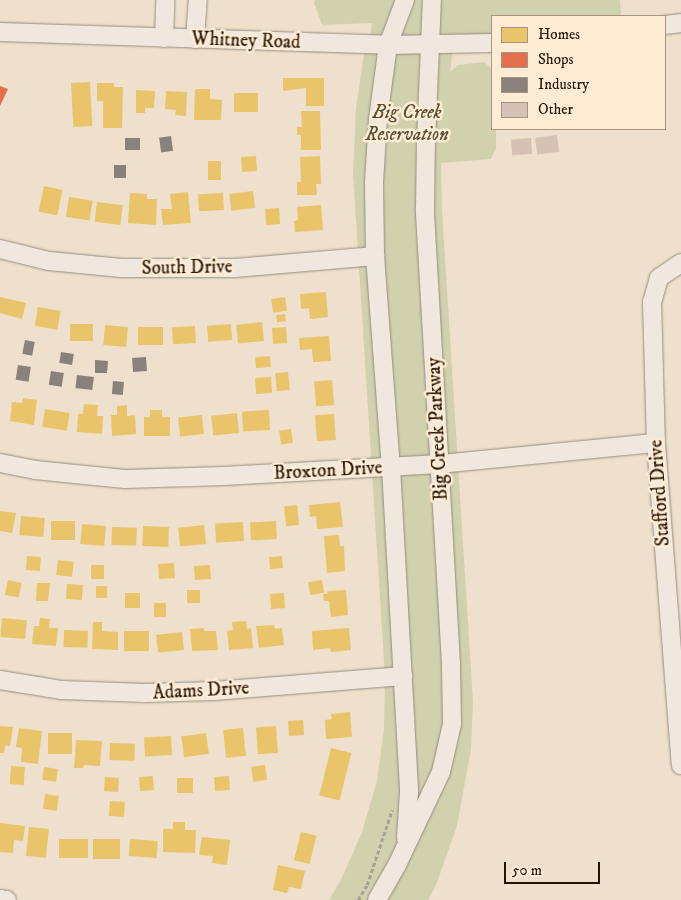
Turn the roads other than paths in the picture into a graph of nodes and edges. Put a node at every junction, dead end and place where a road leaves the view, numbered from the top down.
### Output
1 (166, 0) edge
2 (198, 0) edge
3 (405, 0) edge
4 (432, 0) edge
5 (681, 23) edge
6 (666, 26) edge
7 (0, 32) edge
8 (164, 38) junction
9 (195, 39) junction
10 (491, 43) edge
11 (429, 45) junction
12 (388, 46) junction
13 (0, 249) edge
14 (375, 256) junction
15 (681, 263) edge
16 (656, 443) junction
17 (0, 462) edge
18 (440, 464) junction
19 (392, 467) junction
20 (403, 676) junction
21 (0, 680) edge
22 (681, 765) edge
23 (405, 848) junction
24 (0, 899) edge
25 (7, 900) edge
26 (378, 900) edge

1 - 8 street
2 - 9 street
3 - 12 street, Big Creek Parkway
4 - 11 street, Big Creek Parkway
5 - 6 street
7 - 8 street, Whitney Road
8 - 9 street, Whitney Road
9 - 12 street, Whitney Road
10 - 11 street, Whitney Road
11 - 12 street, Whitney Road
11 - 18 street, Big Creek Parkway
12 - 14 street, Big Creek Parkway
13 - 14 street, South Drive
14 - 19 street, Big Creek Parkway
15 - 16 street, Stafford Drive
16 - 18 street, Broxton Drive
16 - 22 street, Stafford Drive
17 - 19 street, Broxton Drive
18 - 19 street, Broxton Drive
18 - 23 street, Big Creek Parkway
19 - 20 street, Big Creek Parkway
20 - 21 street, Adams Drive
20 - 23 street, Big Creek Parkway
23 - 26 street, Big Creek Parkway
24 - 25 street

